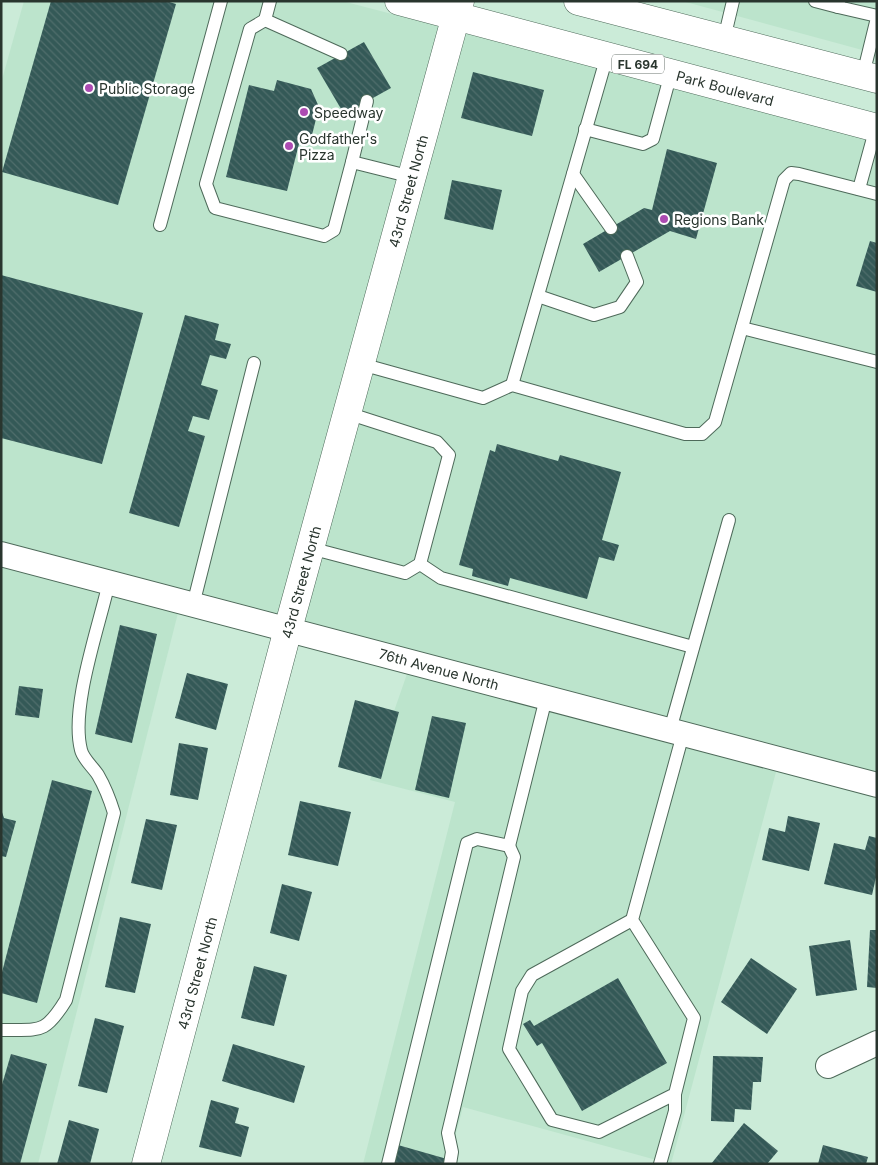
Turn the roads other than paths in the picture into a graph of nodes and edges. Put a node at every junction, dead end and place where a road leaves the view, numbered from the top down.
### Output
1 (221, 1) edge
2 (270, 1) edge
3 (399, 1) edge
4 (733, 1) edge
5 (815, 1) edge
6 (596, 3) edge
7 (839, 4) edge
8 (458, 9) edge
9 (877, 17) edge
10 (265, 20) junction
11 (724, 39) junction
12 (341, 54) dead end
13 (607, 56) junction
14 (671, 73) junction
15 (870, 77) edge
16 (367, 101) dead end
17 (876, 128) edge
18 (585, 129) junction
19 (352, 162) junction
20 (573, 174) junction
21 (412, 177) junction
22 (859, 189) junction
23 (877, 194) edge
24 (160, 225) dead end
25 (611, 228) dead end
26 (627, 256) dead end
27 (538, 296) junction
28 (742, 328) junction
29 (877, 362) edge
30 (254, 363) dead end
31 (361, 364) junction
32 (512, 385) junction
33 (347, 414) junction
34 (729, 520) dead end
35 (310, 548) junction
36 (1, 554) edge
37 (420, 564) junction
38 (110, 582) junction
39 (193, 605) junction
40 (288, 630) junction
41 (693, 647) junction
42 (546, 698) junction
43 (677, 732) junction
44 (877, 785) edge
45 (509, 846) junction
46 (632, 920) junction
47 (1, 1030) edge
48 (877, 1044) edge
49 (828, 1066) dead end
50 (675, 1094) junction
51 (146, 1164) edge
52 (388, 1164) edge
53 (450, 1164) edge
54 (660, 1164) edge

1 - 24 lane
2 - 10 lane
3 - 8 street, Park Boulevard / FL 694
4 - 11 lane
5 - 7 lane
6 - 11 street
7 - 9 lane
8 - 13 street, Park Boulevard / FL 694
8 - 21 street, 43rd Street North
9 - 15 lane
10 - 12 lane
10 - 19 lane
11 - 15 street
13 - 14 street, Park Boulevard / FL 694
13 - 18 lane
14 - 17 street, Park Boulevard / FL 694
14 - 18 lane
16 - 19 lane
17 - 22 lane
18 - 20 lane
19 - 21 lane
20 - 25 lane
20 - 27 lane
21 - 31 street, 43rd Street North
22 - 23 lane
22 - 28 lane
26 - 27 lane
27 - 32 lane
28 - 29 lane
28 - 32 lane
30 - 39 lane
31 - 32 lane
31 - 33 street, 43rd Street North
33 - 35 street, 43rd Street North
33 - 37 lane
34 - 41 lane
35 - 37 lane
35 - 40 street, 43rd Street North
36 - 38 street, 76th Avenue North
37 - 41 lane
38 - 39 street, 76th Avenue North
38 - 47 lane
39 - 40 street, 76th Avenue North
40 - 42 street, 76th Avenue North
40 - 51 street, 43rd Street North
41 - 43 lane
42 - 43 street, 76th Avenue North
42 - 45 lane
43 - 44 street, 76th Avenue North
43 - 46 lane
45 - 52 lane
45 - 53 lane
46 - 50 lane
46 - 50 lane
48 - 49 street
50 - 54 lane

